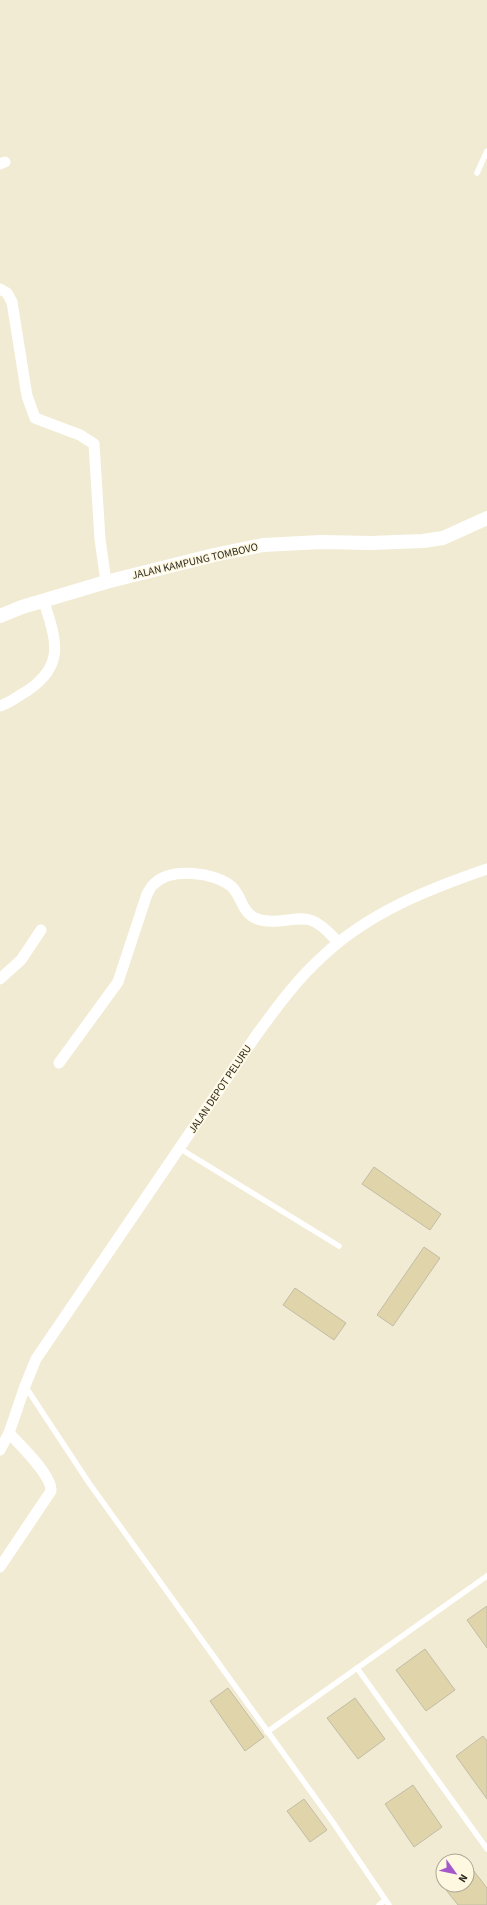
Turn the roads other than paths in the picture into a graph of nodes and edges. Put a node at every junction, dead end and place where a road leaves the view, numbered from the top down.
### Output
1 (487, 151) edge
2 (477, 173) dead end
3 (0, 288) edge
4 (487, 518) edge
5 (106, 582) junction
6 (44, 602) junction
7 (0, 616) edge
8 (0, 706) edge
9 (487, 869) edge
10 (41, 930) dead end
11 (338, 942) junction
12 (0, 979) edge
13 (59, 1063) dead end
14 (180, 1148) junction
15 (339, 1246) dead end
16 (25, 1386) junction
17 (9, 1433) junction
18 (0, 1450) edge
19 (0, 1567) edge
20 (487, 1576) edge
21 (357, 1668) junction
22 (267, 1732) junction
23 (487, 1849) edge
24 (385, 1900) junction
25 (378, 1905) edge
26 (389, 1905) edge

1 - 2 lane
3 - 5 street
4 - 5 street, JALAN KAMPUNG TOMBOVO
5 - 6 street, JALAN KAMPUNG TOMBOVO
6 - 7 street, JALAN KAMPUNG TOMBOVO
6 - 8 street
9 - 11 street, JALAN DEPOT PELURU
10 - 12 street
11 - 13 street
11 - 14 street, JALAN DEPOT PELURU
14 - 15 lane
14 - 16 street, JALAN DEPOT PELURU
16 - 17 street, JALAN DEPOT PELURU
16 - 22 lane
17 - 18 street, JALAN DEPOT PELURU
17 - 19 street
20 - 21 lane
21 - 22 lane
21 - 23 lane
22 - 24 lane
24 - 25 lane
24 - 26 lane

